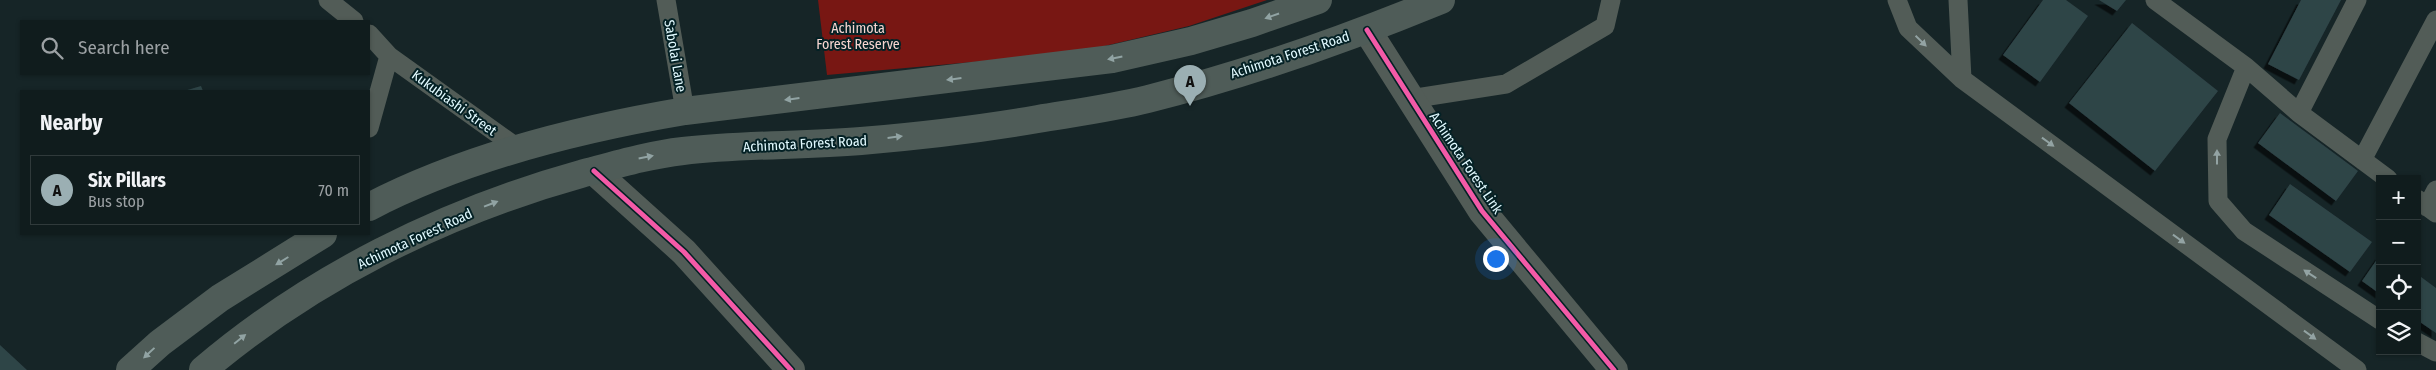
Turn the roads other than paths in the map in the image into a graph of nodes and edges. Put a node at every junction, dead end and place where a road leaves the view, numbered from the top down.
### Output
1 (328, 0) edge
2 (666, 0) edge
3 (1318, 0) edge
4 (1441, 0) edge
5 (1611, 0) edge
6 (1897, 0) edge
7 (1958, 0) edge
8 (2155, 0) edge
9 (2358, 0) edge
10 (2178, 6) edge
11 (353, 20) edge
12 (2436, 20) edge
13 (1367, 30) junction
14 (370, 35) edge
15 (389, 56) junction
16 (2246, 67) junction
17 (1962, 79) junction
18 (1410, 99) junction
19 (685, 111) junction
20 (2299, 113) junction
21 (370, 124) edge
22 (519, 149) junction
23 (2362, 160) junction
24 (594, 171) junction
25 (2383, 175) edge
26 (370, 208) edge
27 (321, 235) edge
28 (2376, 317) edge
29 (2421, 344) edge
30 (2436, 352) edge
31 (130, 370) edge
32 (203, 370) edge
33 (791, 370) edge
34 (1614, 370) edge
35 (2357, 370) edge

1 - 11 lane
2 - 19 lane, Sabolai Lane
3 -> 19 main road
4 - 13 main road, Achimota Forest Road
5 - 18 lane
6 -> 17 lane
7 - 17 lane
8 - 10 lane
9 - 20 lane
10 - 16 lane
12 - 23 lane
13 - 18 street, Achimota Forest Link
24 -> 13 main road, Achimota Forest Road
14 - 15 lane, Kukubiashi Street
15 - 21 lane
15 - 22 lane, Kukubiashi Street
16 - 20 lane
28 -> 16 lane
17 -> 35 lane
18 - 34 street, Achimota Forest Link
19 - 22 main road
20 - 23 lane
22 - 26 main road
23 - 25 lane
32 -> 24 main road, Achimota Forest Road
24 - 33 street
27 -> 31 main road
29 - 30 lane

